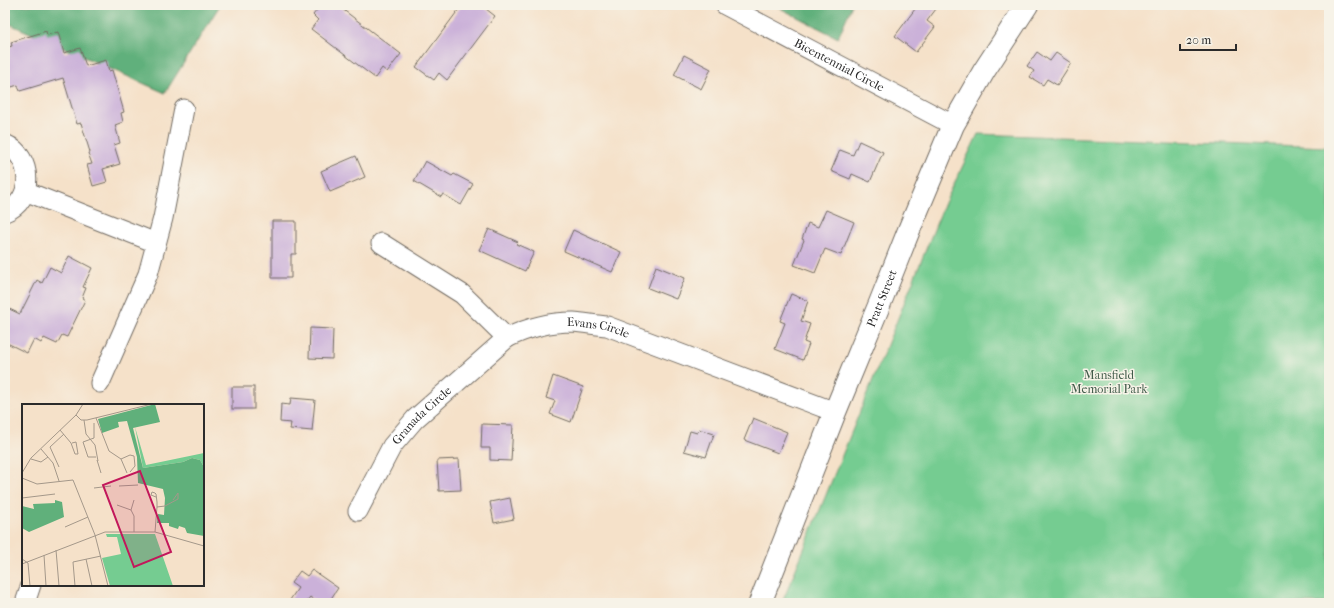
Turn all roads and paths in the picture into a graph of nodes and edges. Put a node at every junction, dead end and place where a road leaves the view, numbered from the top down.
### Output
1 (725, 5) edge
2 (1027, 5) edge
3 (184, 109) dead end
4 (953, 125) junction
5 (5, 144) edge
6 (25, 191) junction
7 (5, 212) edge
8 (156, 243) junction
9 (381, 243) dead end
10 (507, 338) junction
11 (100, 383) dead end
12 (835, 412) junction
13 (358, 511) dead end
14 (31, 586) edge
15 (25, 603) edge
16 (760, 603) edge

1 - 4 street, Bicentennial Circle
2 - 4 main road, Pratt Street
3 - 8 street
4 - 12 main road, Pratt Street
5 - 6 street
6 - 7 street
6 - 8 street
8 - 11 street
9 - 10 street
10 - 12 street, Evans Circle
10 - 13 street, Granada Circle
12 - 16 main road, Pratt Street
14 - 15 street

